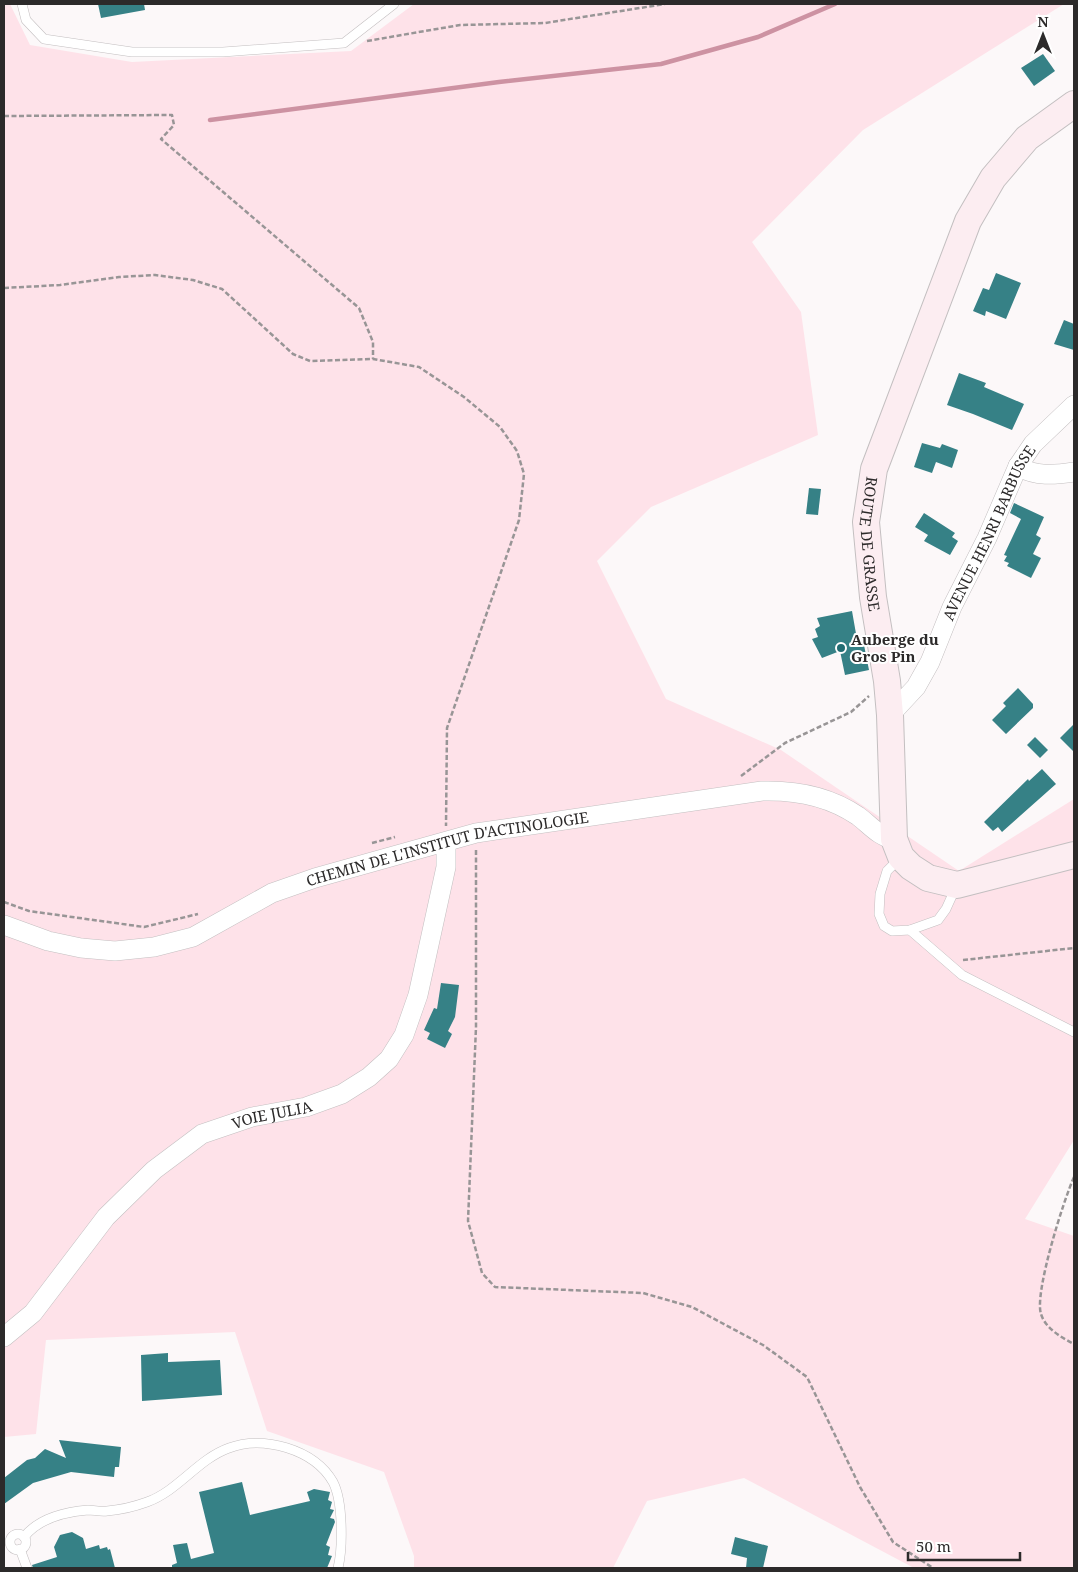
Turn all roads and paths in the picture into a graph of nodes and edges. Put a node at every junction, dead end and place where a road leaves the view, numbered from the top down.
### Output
1 (22, 4) edge
2 (394, 4) edge
3 (665, 4) edge
4 (344, 43) junction
5 (1074, 104) edge
6 (4, 116) edge
7 (4, 288) edge
8 (373, 359) junction
9 (1074, 405) edge
10 (1018, 466) junction
11 (1074, 472) edge
12 (923, 675) junction
13 (887, 681) junction
14 (890, 715) junction
15 (723, 796) junction
16 (476, 833) junction
17 (401, 836) dead end
18 (446, 843) junction
19 (366, 846) dead end
20 (898, 848) junction
21 (1074, 855) edge
22 (957, 886) junction
23 (4, 902) edge
24 (199, 914) dead end
25 (4, 925) edge
26 (910, 930) junction
27 (1074, 948) edge
28 (947, 962) junction
29 (1074, 1032) edge
30 (1074, 1177) edge
31 (4, 1337) edge
32 (1074, 1344) edge
33 (24, 1537) junction
34 (7, 1539) edge
35 (20, 1549) junction
36 (27, 1568) edge
37 (338, 1568) edge
38 (933, 1568) edge

1 - 4 lane
2 - 4 lane
3 - 4 path
5 - 13 main road, ROUTE DE GRASSE
6 - 8 path
7 - 8 path
8 - 18 path
9 - 10 street, AVENUE HENRI BARBUSSE
10 - 11 street
10 - 12 street, AVENUE HENRI BARBUSSE
12 - 13 street
12 - 14 street, AVENUE HENRI BARBUSSE
13 - 14 main road, ROUTE DE GRASSE
13 - 15 path
14 - 20 main road, ROUTE DE GRASSE
15 - 16 street, CHEMIN DE L'INSTITUT D'ACTINOLOGIE
15 - 20 street, CHEMIN DE L'INSTITUT D'ACTINOLOGIE
16 - 18 street, CHEMIN DE L'INSTITUT D'ACTINOLOGIE
16 - 38 path
17 - 19 path
18 - 25 street, CHEMIN DE L'INSTITUT D'ACTINOLOGIE
18 - 31 street, VOIE JULIA
20 - 22 main road
20 - 26 lane
21 - 22 main road
22 - 26 lane
23 - 24 path
26 - 28 lane
27 - 28 path
28 - 29 lane
30 - 32 path
33 - 34 lane
33 - 35 lane
33 - 37 lane
34 - 35 lane
35 - 36 lane

